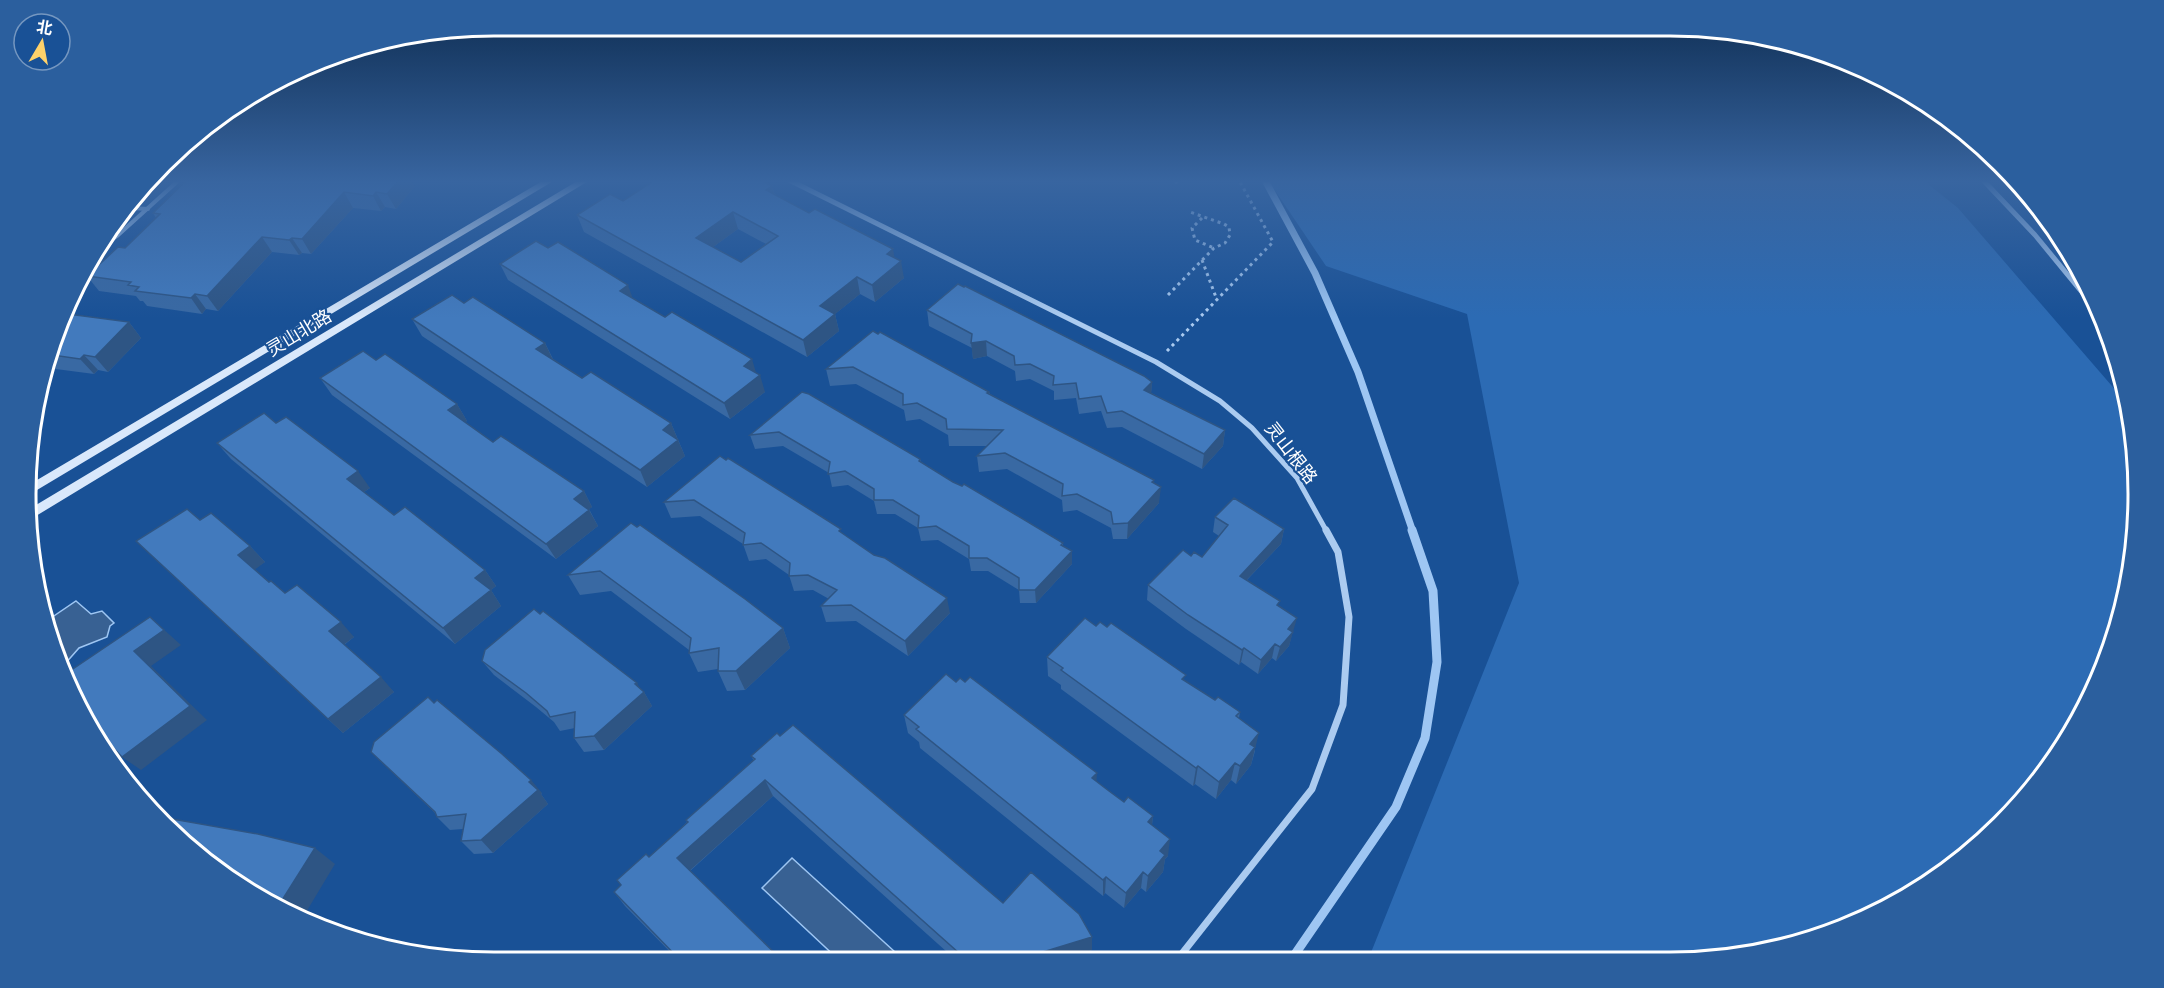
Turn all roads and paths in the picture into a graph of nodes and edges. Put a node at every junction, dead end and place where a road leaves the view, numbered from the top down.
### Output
1 (473, 226) edge
2 (509, 226) edge
3 (882, 226) edge
4 (1194, 226) edge
5 (1226, 226) edge
6 (1264, 226) edge
7 (2026, 226) edge
8 (1214, 248) junction
9 (1202, 260) junction
10 (2082, 293) edge
11 (1168, 295) dead end
12 (1217, 300) junction
13 (1156, 362) junction
14 (36, 486) edge
15 (37, 511) edge
16 (1183, 952) edge

1 - 14 main road, 灵山北路
2 - 15 main road, 灵山北路
3 - 13 street, 灵山根路
4 - 8 path
5 - 8 path
6 - 12 path
7 - 10 street
8 - 9 path
9 - 11 path
9 - 12 path
12 - 13 path
13 - 16 street, 灵山根路

